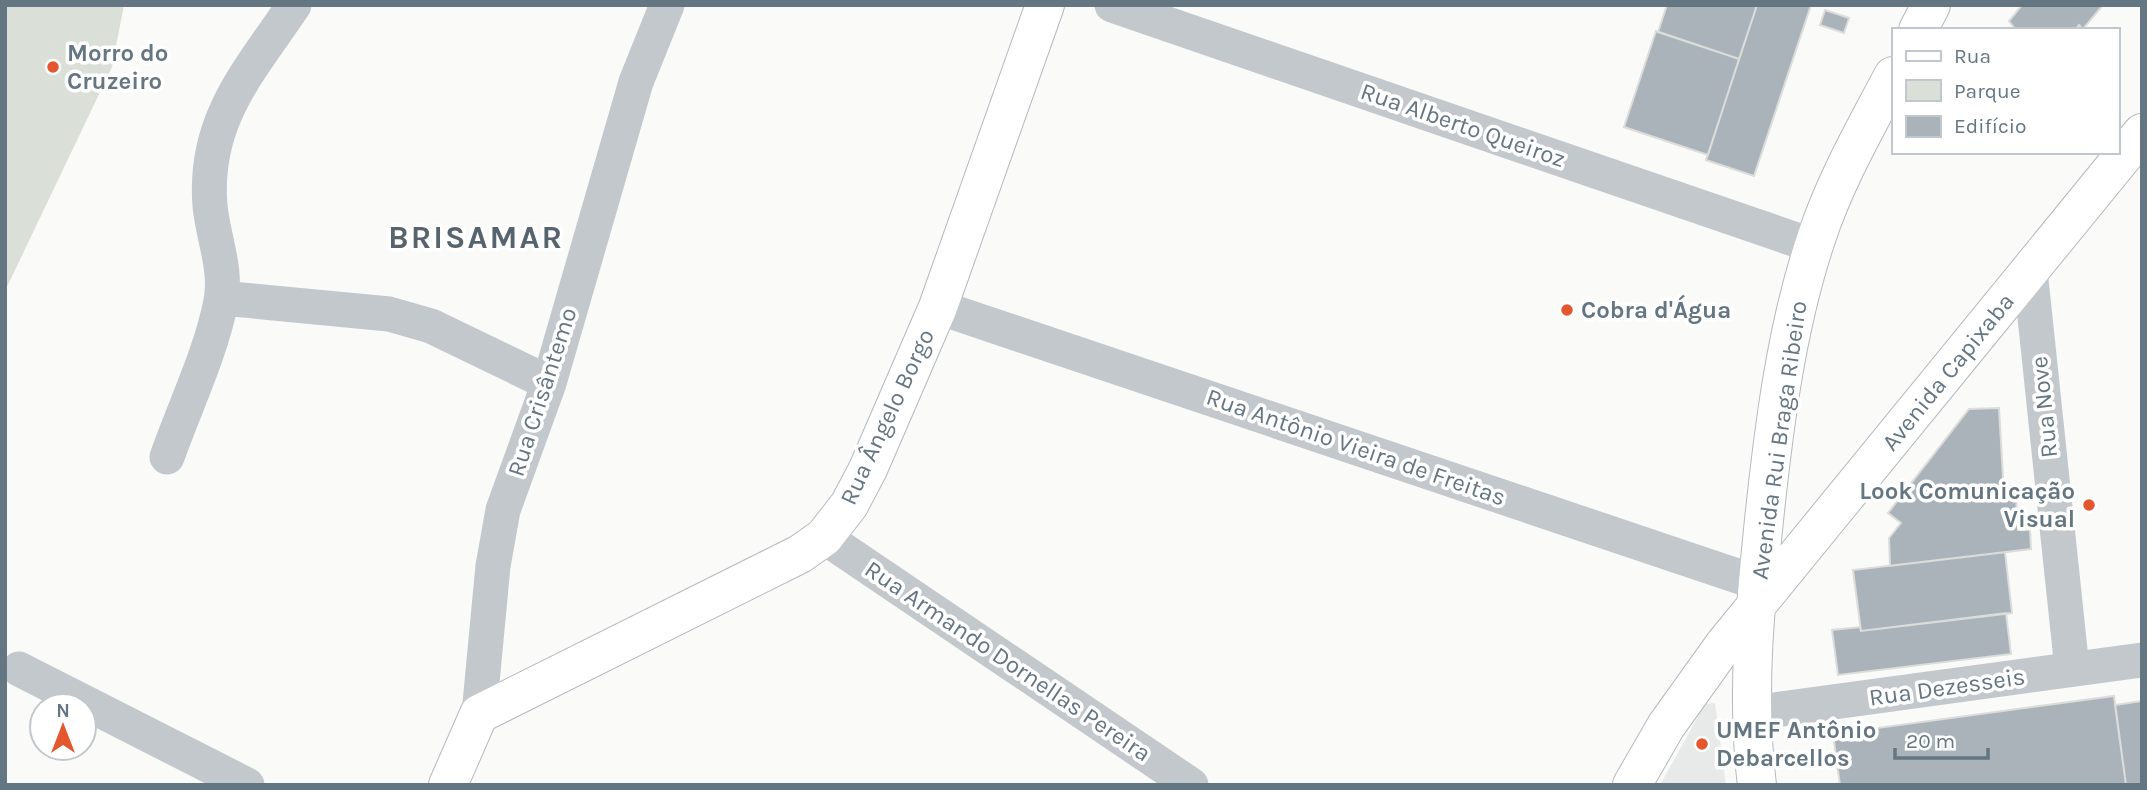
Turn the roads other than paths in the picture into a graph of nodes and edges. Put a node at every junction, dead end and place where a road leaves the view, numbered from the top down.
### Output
1 (294, 5) edge
2 (667, 5) edge
3 (1045, 5) edge
4 (1112, 5) edge
5 (1931, 5) edge
6 (1919, 28) edge
7 (1892, 78) edge
8 (2142, 133) edge
9 (1814, 246) junction
10 (2030, 270) junction
11 (222, 298) junction
12 (938, 307) junction
13 (549, 383) junction
14 (167, 457) dead end
15 (824, 537) junction
16 (1762, 594) junction
17 (2142, 660) edge
18 (19, 669) dead end
19 (2072, 669) junction
20 (1752, 713) junction
21 (479, 714) junction
22 (247, 785) edge
23 (448, 785) edge
24 (1191, 785) edge
25 (1632, 785) edge
26 (1757, 785) edge

1 - 11 street
2 - 13 street, Rua Crisântemo
3 - 12 main road, Rua Ângelo Borgo
4 - 9 street, Rua Alberto Queiroz
5 - 6 main road
7 - 9 main road, Avenida Rui Braga Ribeiro
8 - 10 main road, Avenida Capixaba
9 - 16 main road, Avenida Rui Braga Ribeiro
10 - 16 main road, Avenida Capixaba
10 - 19 street, Rua Nove
11 - 13 street
11 - 14 street
12 - 15 main road, Rua Ângelo Borgo
12 - 16 street, Rua Antônio Vieira de Freitas
13 - 21 street, Rua Crisântemo
15 - 21 main road, Rua Ângelo Borgo
15 - 24 street, Rua Armando Dornellas Pereira
16 - 20 main road
16 - 25 main road, Avenida Rui Braga Ribeiro
17 - 19 street, Rua Dezesseis
18 - 22 street
19 - 20 street, Rua Dezesseis
20 - 26 main road
21 - 23 main road, Rua Crisântemo

